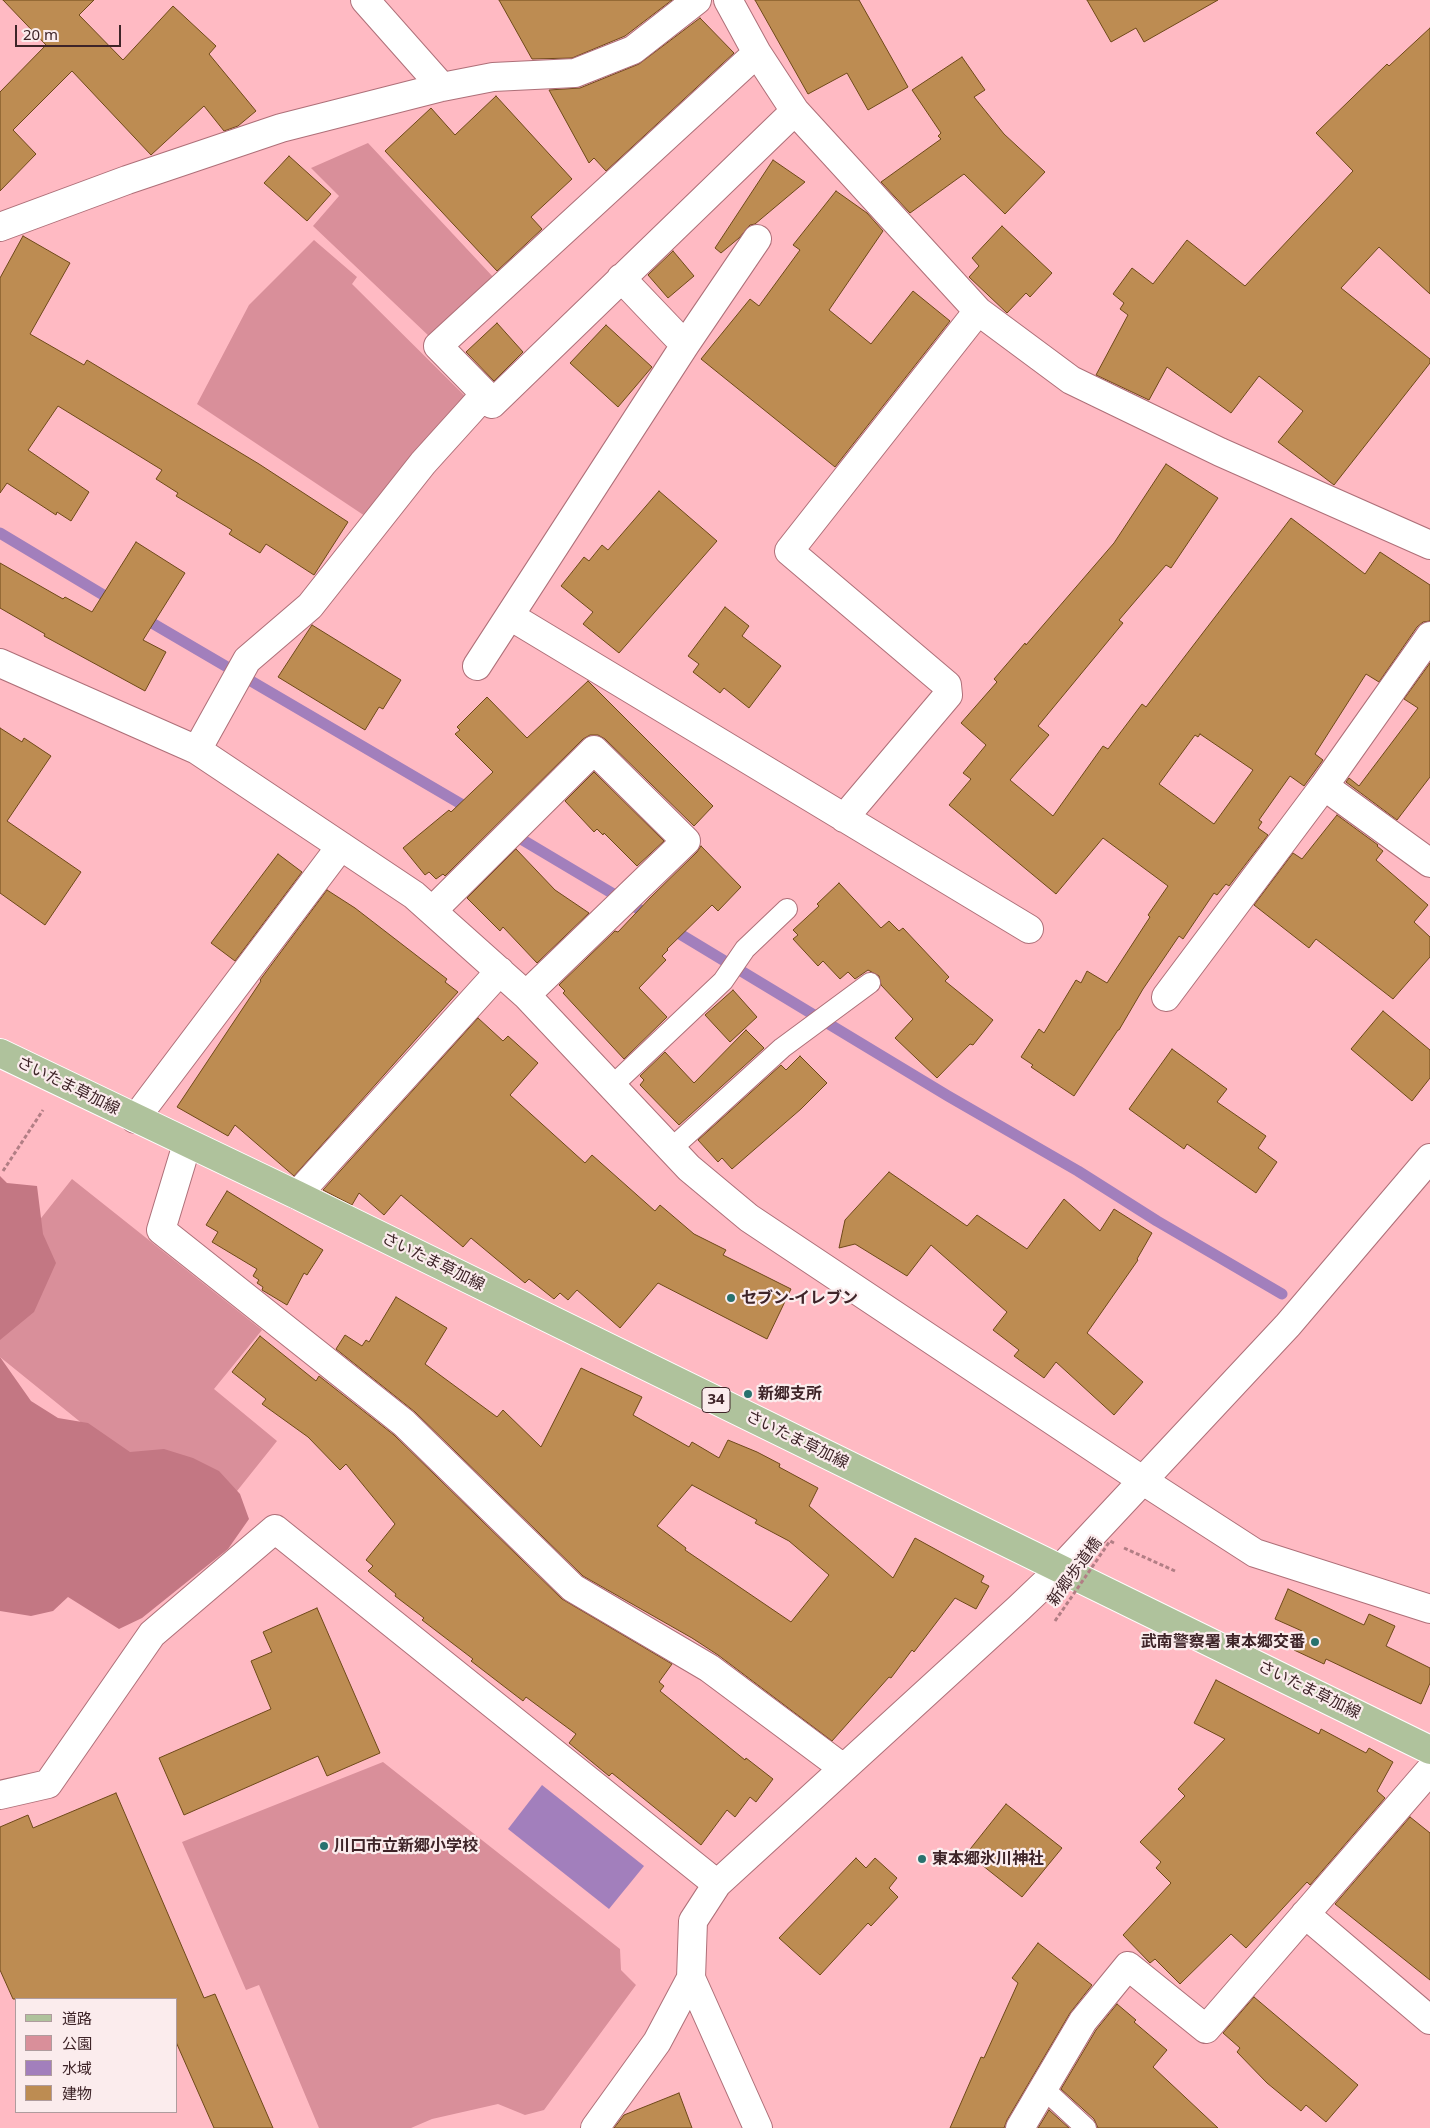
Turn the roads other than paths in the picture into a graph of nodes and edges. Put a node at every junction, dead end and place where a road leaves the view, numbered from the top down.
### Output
1 (365, 0) edge
2 (697, 0) edge
3 (728, 0) edge
4 (757, 53) junction
5 (442, 87) junction
6 (795, 111) junction
7 (0, 227) edge
8 (757, 239) dead end
9 (621, 278) junction
10 (978, 311) junction
11 (685, 346) junction
12 (485, 394) junction
13 (1430, 545) edge
14 (510, 616) junction
15 (1430, 636) edge
16 (0, 663) edge
17 (477, 666) dead end
18 (197, 750) junction
19 (1324, 786) junction
20 (844, 818) junction
21 (341, 846) junction
22 (1430, 863) edge
23 (787, 909) dead end
24 (434, 910) junction
25 (1029, 929) dead end
26 (500, 972) junction
27 (870, 983) dead end
28 (526, 995) junction
29 (1166, 997) dead end
30 (0, 1054) edge
31 (612, 1086) junction
32 (134, 1119) junction
33 (187, 1144) junction
34 (671, 1149) junction
35 (1430, 1158) edge
36 (297, 1195) junction
37 (1142, 1480) junction
38 (1060, 1569) junction
39 (1430, 1609) edge
40 (1430, 1750) edge
41 (843, 1768) junction
42 (1430, 1770) edge
43 (0, 1795) edge
44 (717, 1884) junction
45 (1305, 1914) junction
46 (691, 1978) junction
47 (1430, 2020) edge
48 (1043, 2088) junction
49 (595, 2128) edge
50 (758, 2128) edge
51 (1020, 2128) edge
52 (1086, 2128) edge

1 - 5 street
2 - 5 street
3 - 4 street
4 - 6 street
4 - 12 street
5 - 7 street
6 - 9 street
6 - 10 street
8 - 11 street
9 - 11 street
9 - 12 street
10 - 13 street
10 - 20 street
11 - 14 street
12 - 18 street
14 - 17 street
14 - 20 street
15 - 19 street
16 - 18 street
18 - 21 street
19 - 22 street
19 - 29 street
20 - 25 street
21 - 24 street
21 - 32 street
23 - 31 lane
24 - 26 street
24 - 28 street
26 - 28 street
26 - 36 street
27 - 34 lane
28 - 31 street
30 - 32 main road, さいたま草加線 / 34
31 - 34 street
32 - 33 main road, さいたま草加線 / 34
33 - 36 main road, さいたま草加線 / 34
33 - 41 street
34 - 37 street
35 - 37 street
36 - 38 main road, さいたま草加線 / 34
37 - 38 street
37 - 39 street
38 - 40 main road, さいたま草加線 / 34
38 - 41 street
41 - 44 street
42 - 45 street
43 - 44 street
44 - 46 street
45 - 47 street
45 - 48 street
46 - 49 street
46 - 50 street
48 - 51 street
48 - 52 lane

